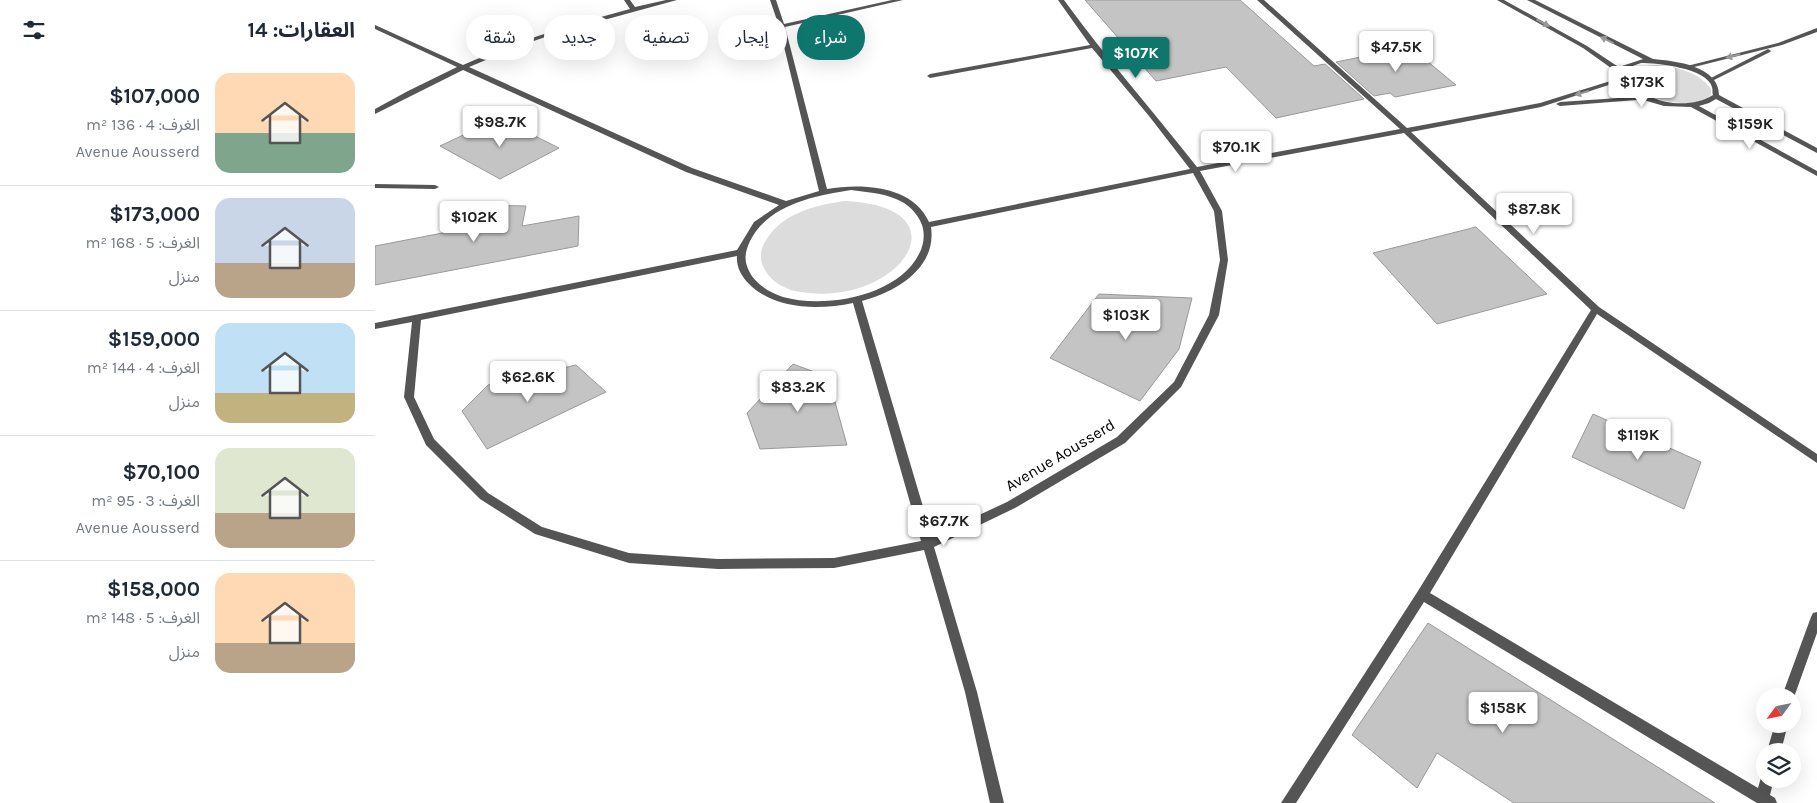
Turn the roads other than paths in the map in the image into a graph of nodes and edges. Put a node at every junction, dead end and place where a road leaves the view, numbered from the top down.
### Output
1 (627, 0) edge
2 (674, 0) edge
3 (773, 0) edge
4 (900, 0) edge
5 (1061, 0) edge
6 (1260, 0) edge
7 (1500, 0) edge
8 (1530, 0) edge
9 (633, 9) junction
10 (778, 15) edge
11 (787, 25) edge
12 (375, 27) edge
13 (1817, 30) edge
14 (1779, 44) junction
15 (787, 46) edge
16 (1094, 46) junction
17 (1651, 61) junction
18 (465, 66) junction
19 (1687, 67) junction
20 (930, 76) dead end
21 (1622, 76) junction
22 (1710, 80) junction
23 (1716, 96) junction
24 (1647, 98) junction
25 (1541, 105) junction
26 (1695, 106) junction
27 (375, 112) edge
28 (1405, 130) junction
29 (1817, 151) edge
30 (1195, 170) junction
31 (1817, 174) edge
32 (375, 186) edge
33 (435, 187) dead end
34 (823, 191) junction
35 (785, 204) junction
36 (928, 225) junction
37 (741, 252) junction
38 (857, 300) junction
39 (1596, 309) junction
40 (417, 317) junction
41 (375, 326) edge
42 (1817, 459) edge
43 (929, 544) junction
44 (1422, 595) junction
45 (1817, 618) edge
46 (1790, 688) edge
47 (1767, 788) edge
48 (1766, 801) edge
49 (997, 803) edge
50 (1288, 803) edge

1 - 9 street
2 - 9 street
3 - 10 street
4 - 11 street
5 - 16 street, Avenue Aousserd
6 - 28 street
7 -> 21 street
17 -> 8 street
9 - 18 street
12 - 18 street
13 - 14 street
14 -> 19 street
14 - 22 street
15 - 34 street
16 - 20 street
16 - 30 street, Avenue Aousserd
17 - 19 street
17 - 21 street
18 - 27 street
18 - 35 street
19 - 22 street
21 - 24 street
21 -> 25 street
22 - 23 street
23 - 26 street
23 - 29 street
24 - 25 street
24 - 26 street
25 - 28 street
26 - 31 street
28 - 30 street
28 - 39 street
30 - 36 street
30 - 43 street, Avenue Aousserd
32 - 33 street
34 - 35 street
34 - 36 street
35 - 37 street
36 - 38 street
37 - 38 street
37 - 40 street
38 - 43 street
39 - 42 street
39 - 44 street
40 - 41 street
40 - 43 street, Avenue Aousserd
43 - 49 street
44 - 48 street
44 - 50 street
45 - 46 street
47 - 48 street

